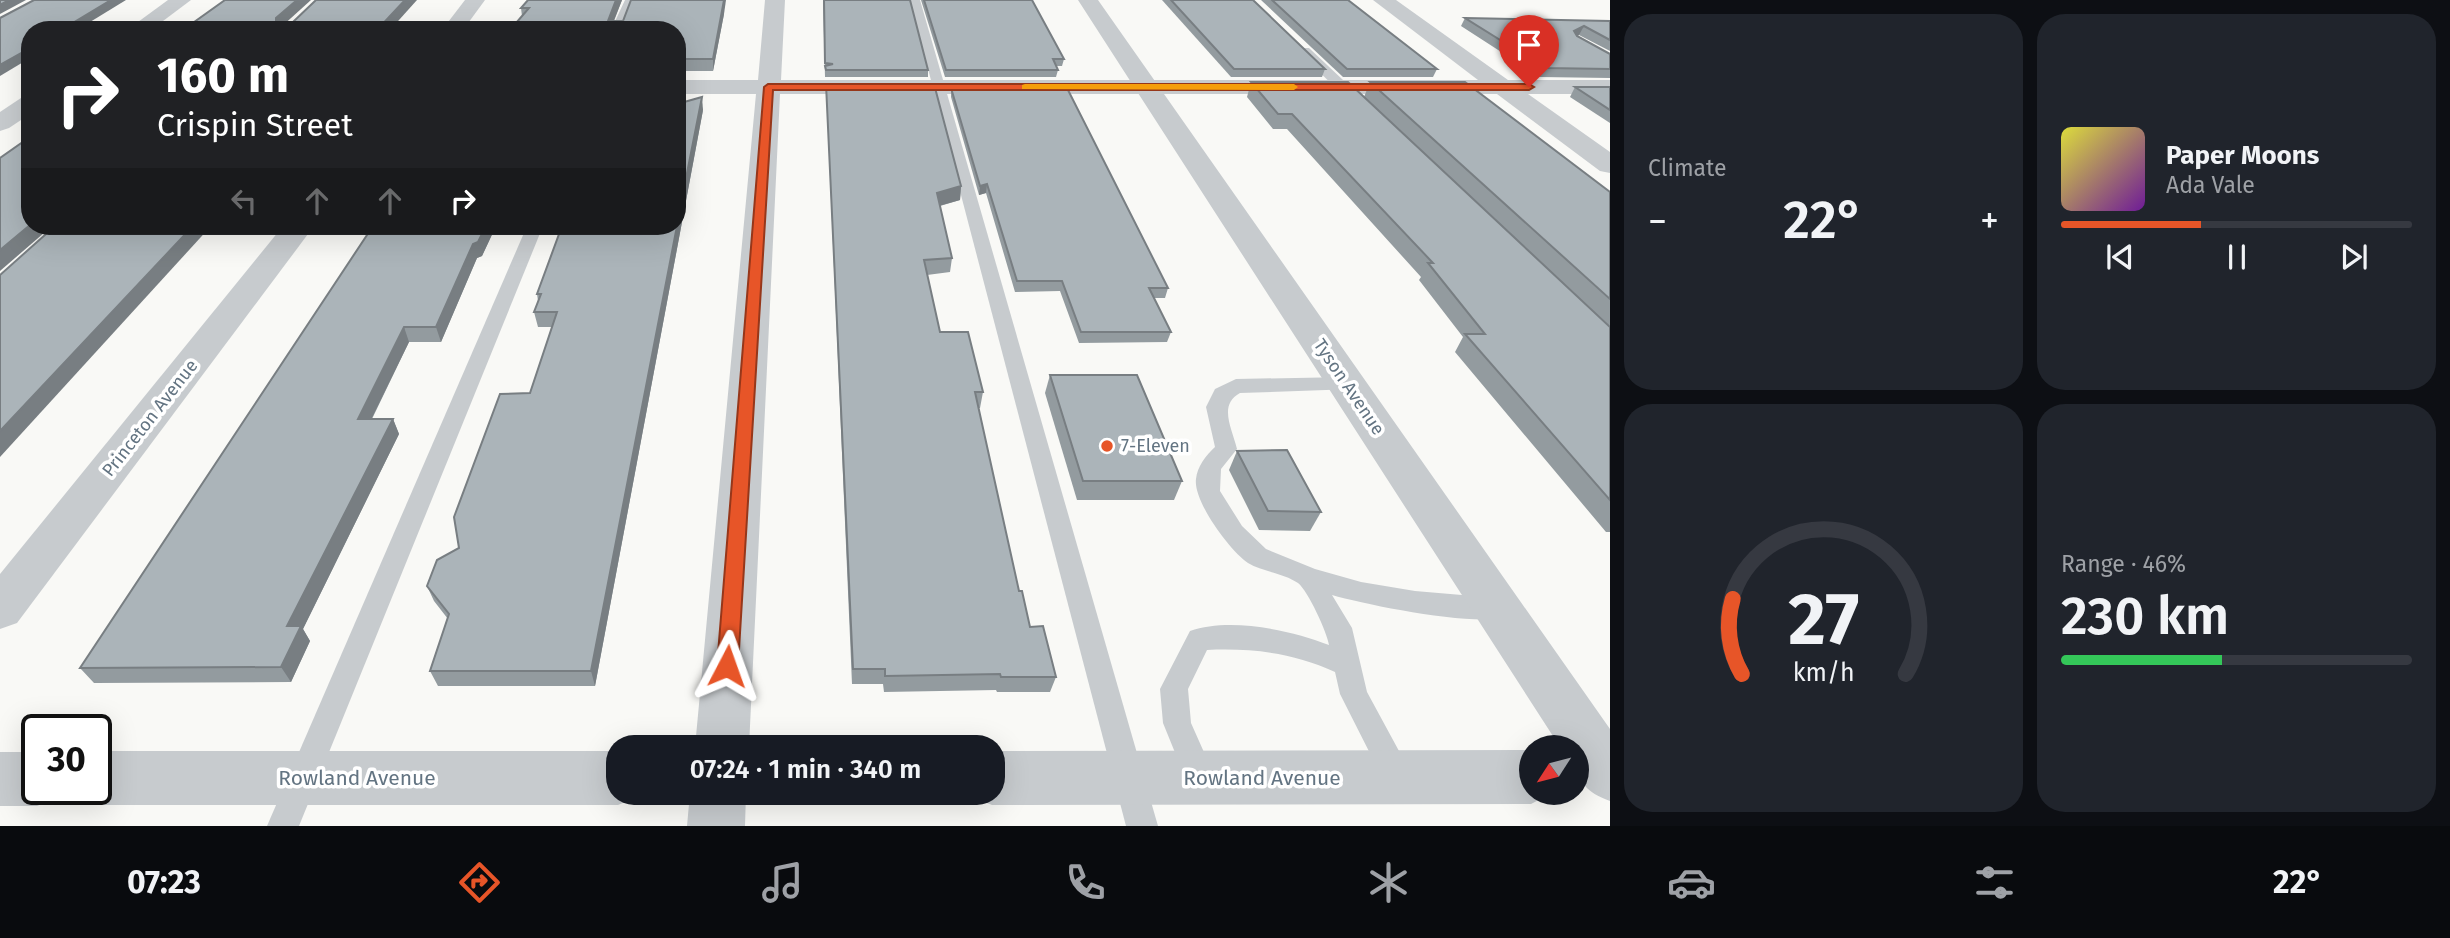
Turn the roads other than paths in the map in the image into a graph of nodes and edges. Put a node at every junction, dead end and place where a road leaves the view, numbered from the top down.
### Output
1 (181, 0) edge
2 (475, 0) edge
3 (630, 0) edge
4 (775, 0) edge
5 (915, 0) edge
6 (1088, 0) edge
7 (1383, 0) edge
8 (151, 21) edge
9 (459, 21) edge
10 (621, 21) edge
11 (1297, 43) edge
12 (686, 87) edge
13 (768, 87) junction
14 (939, 87) junction
15 (1147, 87) junction
16 (1343, 87) junction
17 (1503, 87) junction
18 (1610, 87) edge
19 (21, 97) edge
20 (1362, 106) edge
21 (0, 123) edge
22 (1610, 165) edge
23 (292, 235) edge
24 (531, 235) edge
25 (1347, 384) junction
26 (1308, 578) junction
27 (0, 609) edge
28 (1499, 609) junction
29 (1349, 665) junction
30 (723, 735) edge
31 (1610, 776) edge
32 (1589, 777) edge
33 (1200, 778) junction
34 (1399, 778) junction
35 (1519, 778) edge
36 (0, 779) edge
37 (21, 779) edge
38 (606, 779) edge
39 (112, 780) edge
40 (1005, 780) edge
41 (293, 802) edge
42 (1135, 802) edge
43 (717, 805) edge
44 (716, 826) edge

1 - 8 street
2 - 9 street
3 - 10 lane
4 - 13 street
5 - 14 lane
6 - 15 street, Tyson Avenue
7 - 17 street
11 - 16 lane
12 - 13 street
13 - 14 street
13 - 30 street
14 - 15 street
14 - 42 lane
15 - 16 street
15 - 25 street, Tyson Avenue
16 - 17 street
16 - 20 lane
17 - 18 street
17 - 22 street
19 - 21 street
23 - 27 street, Princeton Avenue
24 - 41 lane
25 - 26 lane
25 - 28 street, Tyson Avenue
26 - 28 lane
26 - 29 lane
28 - 31 street, Tyson Avenue
29 - 33 lane
29 - 34 lane
31 - 32 street
33 - 34 street, Rowland Avenue
33 - 42 street, Rowland Avenue
34 - 35 street, Rowland Avenue
36 - 37 street
38 - 41 street, Rowland Avenue
39 - 41 street, Rowland Avenue
40 - 42 street, Rowland Avenue
43 - 44 street

